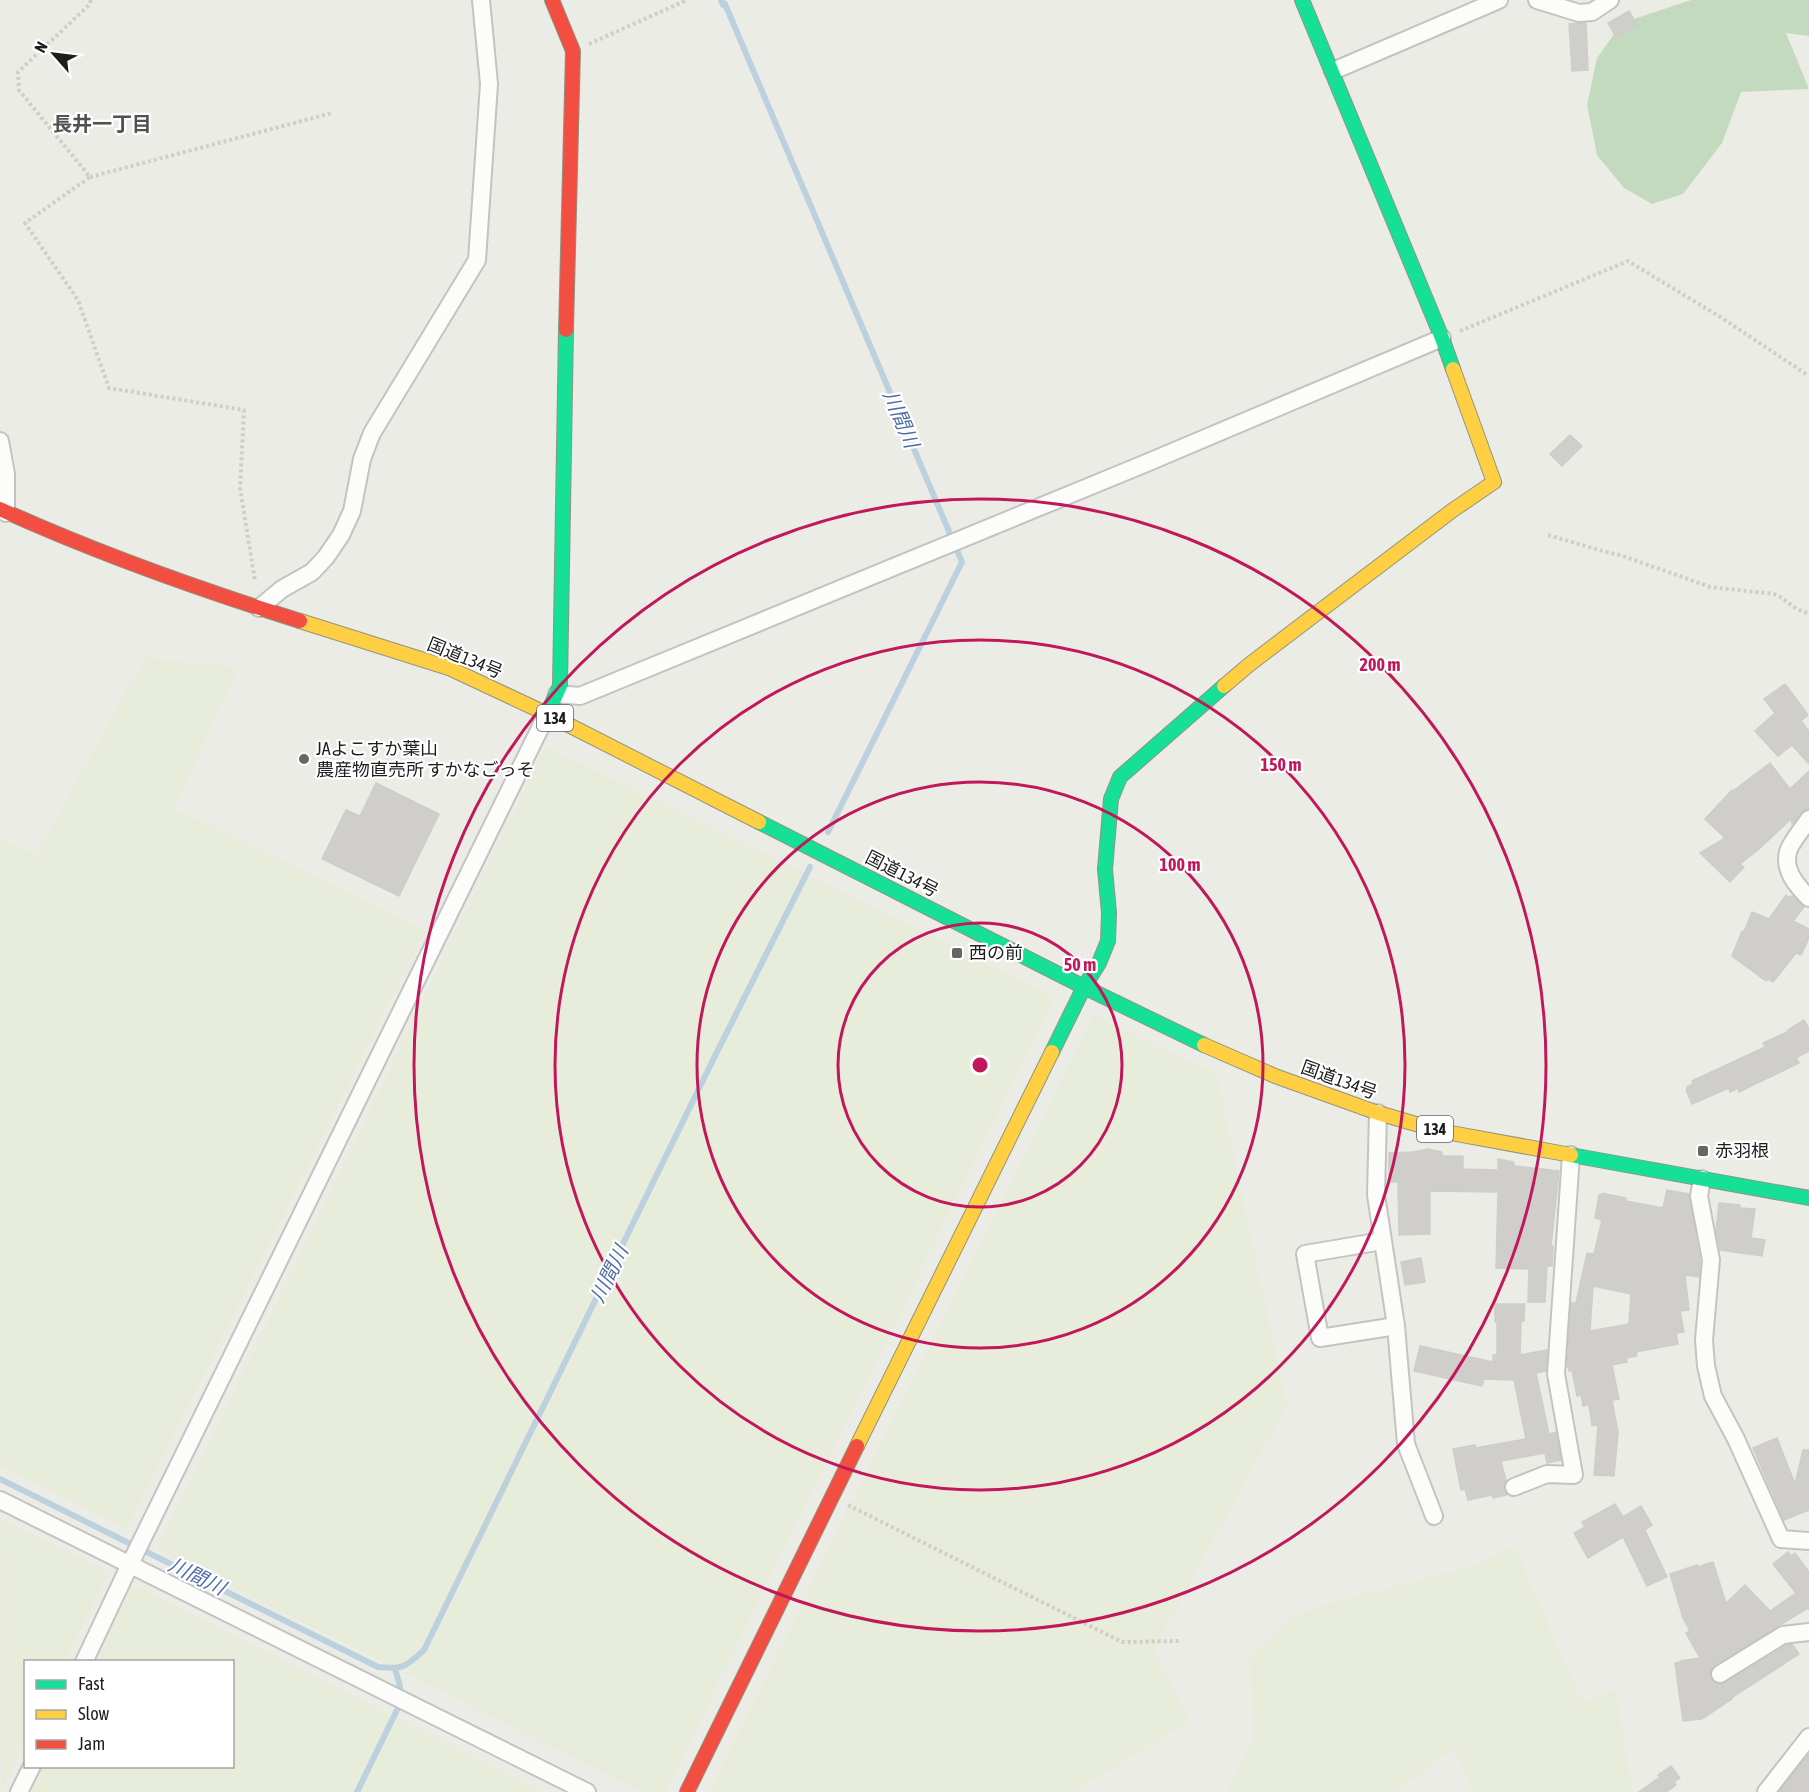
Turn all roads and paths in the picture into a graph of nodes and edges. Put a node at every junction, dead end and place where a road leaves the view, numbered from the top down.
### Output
1 (91, 0) edge
2 (481, 0) edge
3 (552, 0) edge
4 (687, 0) edge
5 (1302, 0) edge
6 (1499, 0) edge
7 (1537, 0) edge
8 (1610, 0) edge
9 (573, 51) junction
10 (1333, 71) junction
11 (333, 113) dead end
12 (90, 177) junction
13 (1442, 338) junction
14 (1809, 376) edge
15 (0, 441) edge
16 (3, 511) edge
17 (1548, 535) dead end
18 (260, 608) junction
19 (1809, 613) edge
20 (557, 694) junction
21 (547, 714) junction
22 (1809, 819) edge
23 (1809, 898) edge
24 (1084, 987) junction
25 (1378, 1113) junction
26 (1570, 1155) junction
27 (1702, 1179) junction
28 (1809, 1198) edge
29 (1382, 1241) junction
30 (1396, 1326) junction
31 (1514, 1487) dead end
32 (831, 1497) junction
33 (0, 1500) edge
34 (1434, 1516) dead end
35 (1809, 1541) edge
36 (132, 1560) junction
37 (1809, 1632) edge
38 (1179, 1641) dead end
39 (85, 1660) edge
40 (1720, 1674) dead end
41 (1809, 1737) edge
42 (31, 1768) edge
43 (19, 1792) edge
44 (587, 1792) edge
45 (687, 1792) edge
46 (1766, 1792) edge

1 - 12 path
2 - 18 street
3 - 9 main road
4 - 9 path
5 - 10 main road
6 - 10 street
7 - 8 street
9 - 20 main road
10 - 13 main road
11 - 12 path
12 - 18 path
13 - 14 path
13 - 20 street
13 - 24 main road
15 - 16 street
16 - 18 main road, 国道134号 / 134
17 - 19 path
18 - 21 main road, 国道134号 / 134
20 - 21 main road
21 - 24 main road, 国道134号 / 134
21 - 36 street
22 - 23 street
24 - 25 main road, 国道134号 / 134
24 - 32 main road
25 - 26 main road, 国道134号 / 134
25 - 29 street
26 - 27 main road, 国道134号 / 134
26 - 31 street
27 - 28 main road, 国道134号 / 134
27 - 35 street
29 - 30 street
29 - 30 street
30 - 34 street
32 - 38 path
32 - 45 main road
33 - 36 street
36 - 39 street
36 - 44 street
37 - 40 street
41 - 46 street
42 - 43 street

